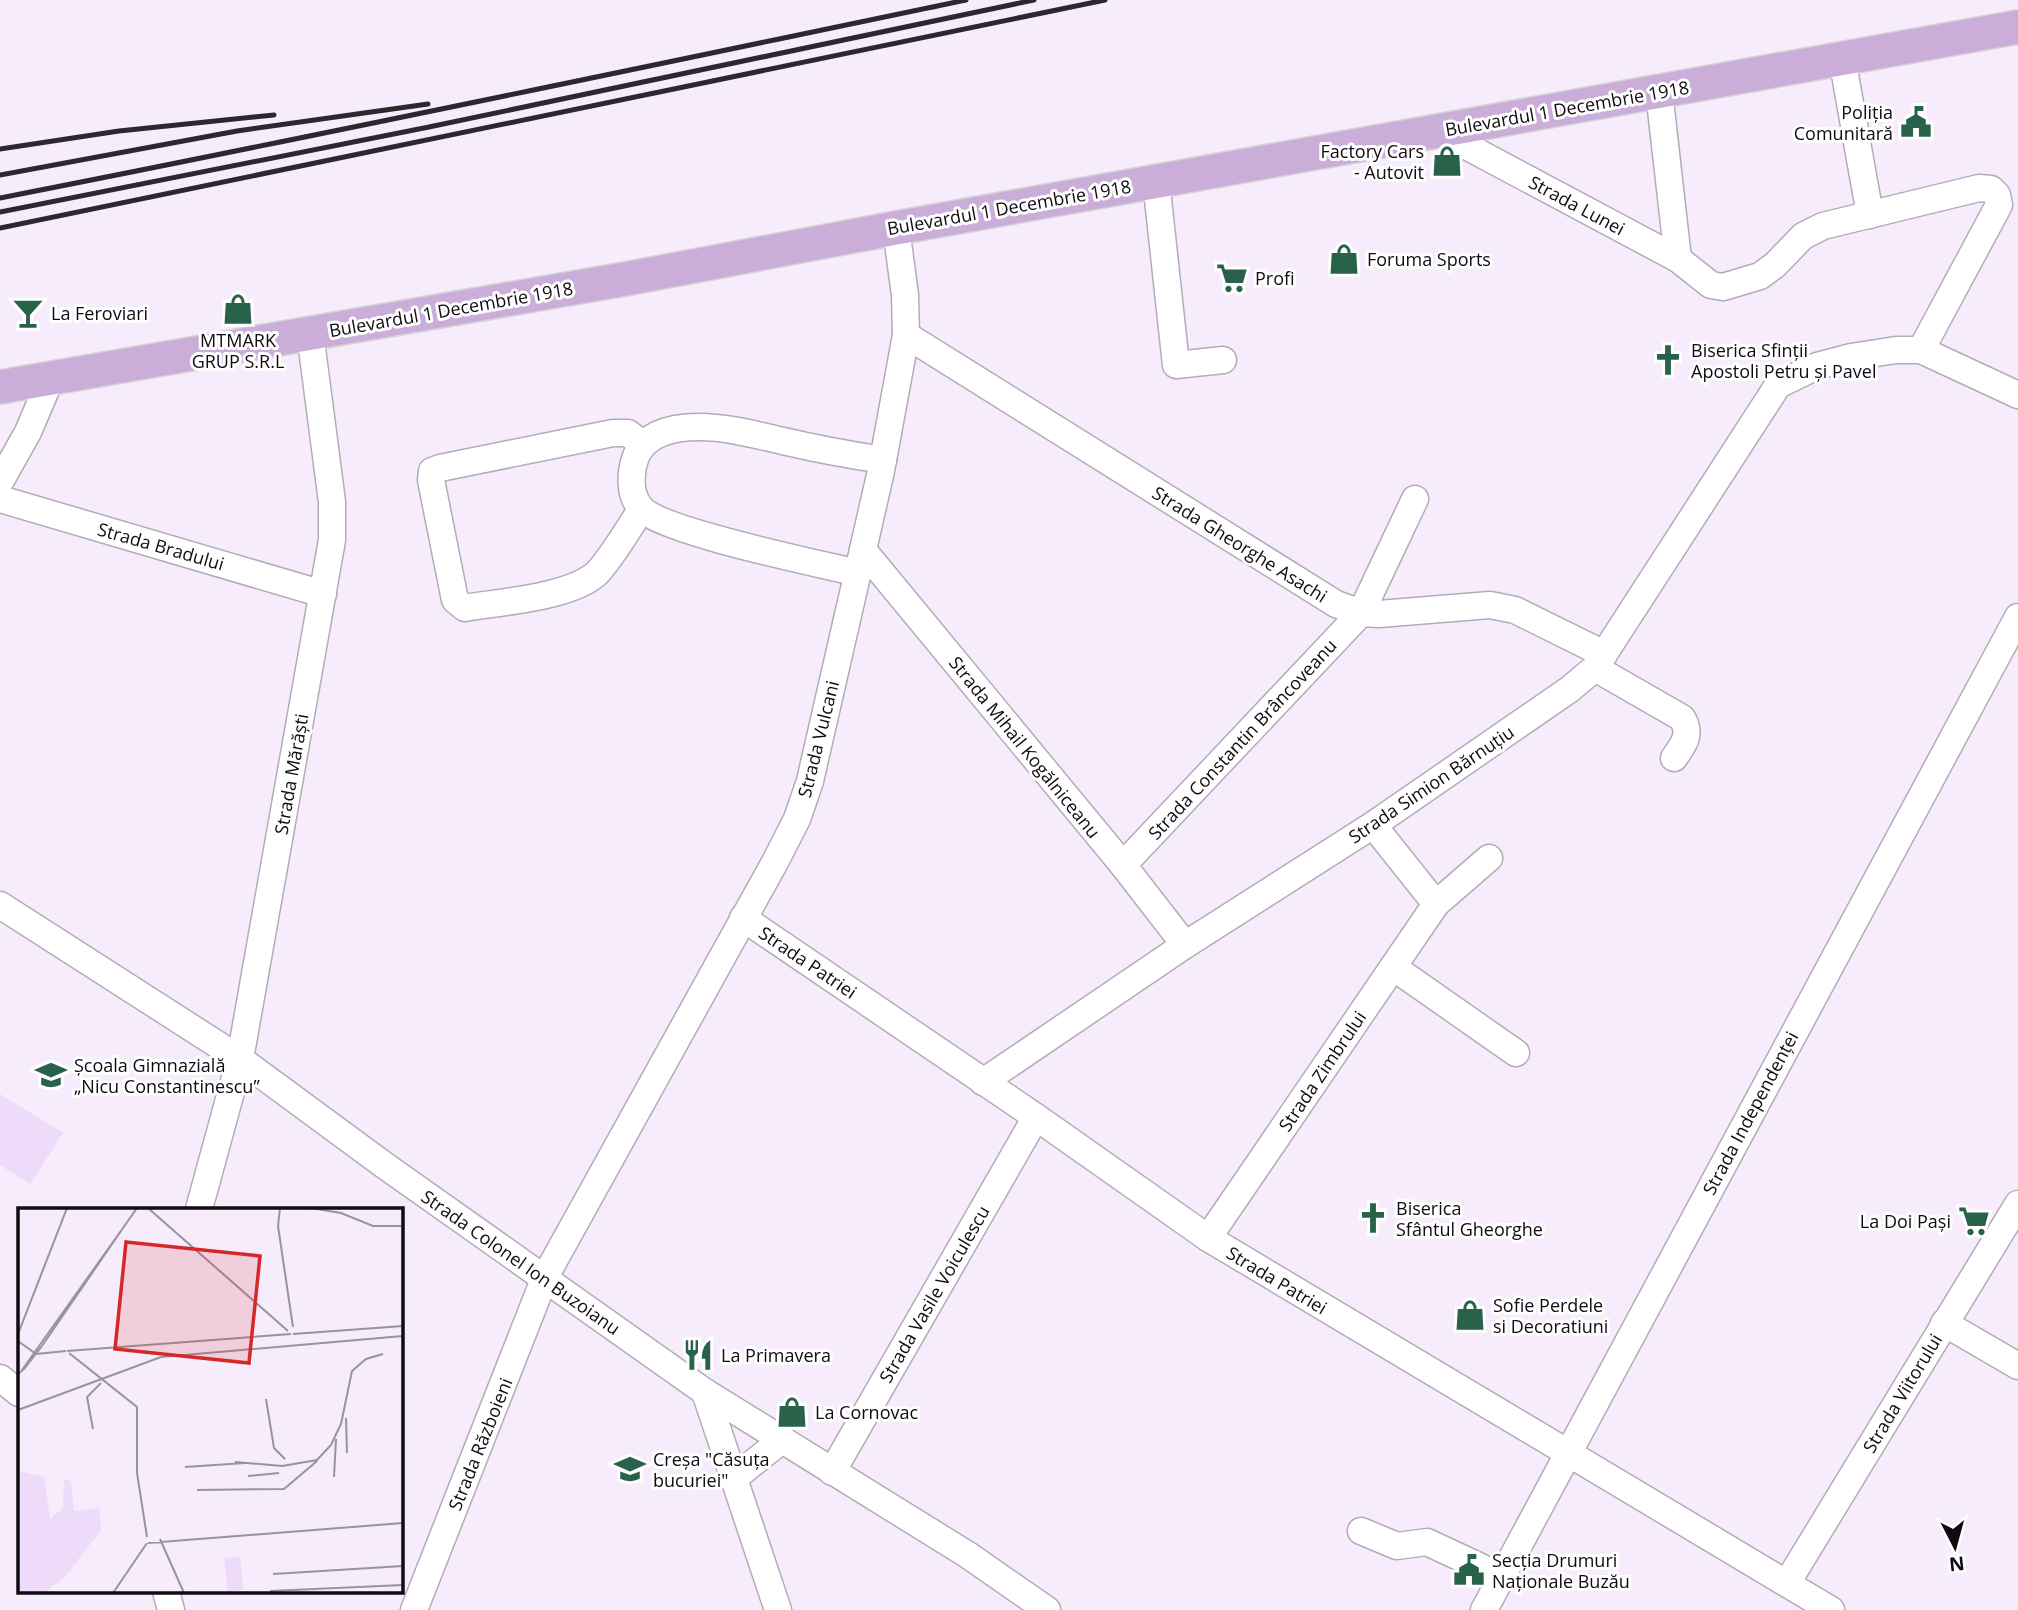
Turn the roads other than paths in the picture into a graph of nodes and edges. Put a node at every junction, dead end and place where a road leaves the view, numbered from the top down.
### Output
1 (2018, 27) edge
2 (1842, 58) junction
3 (1659, 92) junction
4 (1438, 131) junction
5 (1156, 181) junction
6 (1870, 215) junction
7 (896, 228) junction
8 (1678, 259) junction
9 (310, 333) junction
10 (906, 335) junction
11 (1921, 350) junction
12 (1223, 360) dead end
13 (51, 378) junction
14 (0, 387) edge
15 (2018, 395) edge
16 (642, 444) junction
17 (883, 460) junction
18 (0, 482) edge
19 (0, 499) edge
20 (1415, 499) dead end
21 (641, 510) junction
22 (861, 561) junction
23 (323, 594) junction
24 (1361, 613) junction
25 (2018, 617) edge
26 (1599, 661) junction
27 (1674, 758) dead end
28 (1373, 825) junction
29 (1489, 858) dead end
30 (1123, 865) junction
31 (1436, 904) junction
32 (0, 905) edge
33 (743, 918) junction
34 (1185, 945) junction
35 (1393, 967) junction
36 (1516, 1053) dead end
37 (240, 1059) junction
38 (983, 1082) junction
39 (1037, 1117) junction
40 (2018, 1204) edge
41 (199, 1208) edge
42 (1208, 1238) junction
43 (545, 1277) junction
44 (1944, 1323) junction
45 (2018, 1366) edge
46 (0, 1378) edge
47 (705, 1392) junction
48 (18, 1393) edge
49 (783, 1439) junction
50 (1566, 1453) junction
51 (832, 1472) junction
52 (733, 1479) junction
53 (1361, 1531) dead end
54 (1787, 1583) junction
55 (166, 1592) edge
56 (1499, 1593) edge
57 (171, 1610) edge
58 (414, 1610) edge
59 (778, 1610) edge
60 (1047, 1610) edge
61 (1831, 1610) edge

1 - 2 main road, Bulevardul 1 Decembrie 1918
2 - 3 main road, Bulevardul 1 Decembrie 1918
2 - 6 street
3 - 4 main road, Bulevardul 1 Decembrie 1918
3 - 8 street
4 - 5 main road, Bulevardul 1 Decembrie 1918
4 - 8 street, Strada Lunei
5 - 7 main road, Bulevardul 1 Decembrie 1918
5 - 12 street
6 - 8 street, Strada Lunei
6 - 11 street
7 - 9 main road, Bulevardul 1 Decembrie 1918
7 - 10 street, Strada Vulcani
9 - 13 main road, Bulevardul 1 Decembrie 1918
9 - 23 street, Strada Mărăști
10 - 17 street, Strada Vulcani
10 - 24 street, Strada Gheorghe Asachi
11 - 15 street
11 - 26 street, Strada Simion Bărnuțiu
13 - 14 main road, Bulevardul 1 Decembrie 1918
13 - 18 street
16 - 17 street
16 - 21 street
16 - 21 street
17 - 22 street, Strada Vulcani
19 - 23 street, Strada Bradului
20 - 24 street, Strada Constantin Brâncoveanu
21 - 22 street
22 - 30 street, Strada Mihail Kogălniceanu
22 - 33 street, Strada Vulcani
23 - 37 street, Strada Mărăști
24 - 26 street, Strada Gheorghe Asachi
24 - 30 street, Strada Constantin Brâncoveanu
25 - 50 street, Strada Independenței
26 - 27 street, Strada Gheorghe Asachi
26 - 28 street, Strada Simion Bărnuțiu
28 - 31 street
28 - 34 street, Strada Simion Bărnuțiu
29 - 31 street, Strada Zimbrului
30 - 34 street, Strada Mihail Kogălniceanu
31 - 35 street, Strada Zimbrului
32 - 37 street, Strada Colonel Ion Buzoianu
33 - 38 street, Strada Patriei
33 - 43 street, Strada Vulcani
34 - 38 street, Strada Simion Bărnuțiu
35 - 36 street
35 - 42 street, Strada Zimbrului
37 - 41 street, Strada Mărăști
37 - 43 street, Strada Colonel Ion Buzoianu
38 - 39 street, Strada Patriei
39 - 42 street, Strada Patriei
39 - 51 street, Strada Vasile Voiculescu
40 - 44 street, Strada Viitorului
42 - 50 street, Strada Patriei
43 - 47 street, Strada Colonel Ion Buzoianu
43 - 58 street, Strada Războieni
44 - 45 street
44 - 54 street, Strada Viitorului
46 - 48 street
47 - 49 street, Strada Colonel Ion Buzoianu
47 - 52 street
49 - 51 street, Strada Colonel Ion Buzoianu
49 - 52 street
50 - 54 street, Strada Patriei
50 - 56 street, Strada Independenței
51 - 60 street, Strada Colonel Ion Buzoianu
52 - 59 street
53 - 56 street
54 - 61 street, Strada Patriei
55 - 57 street

